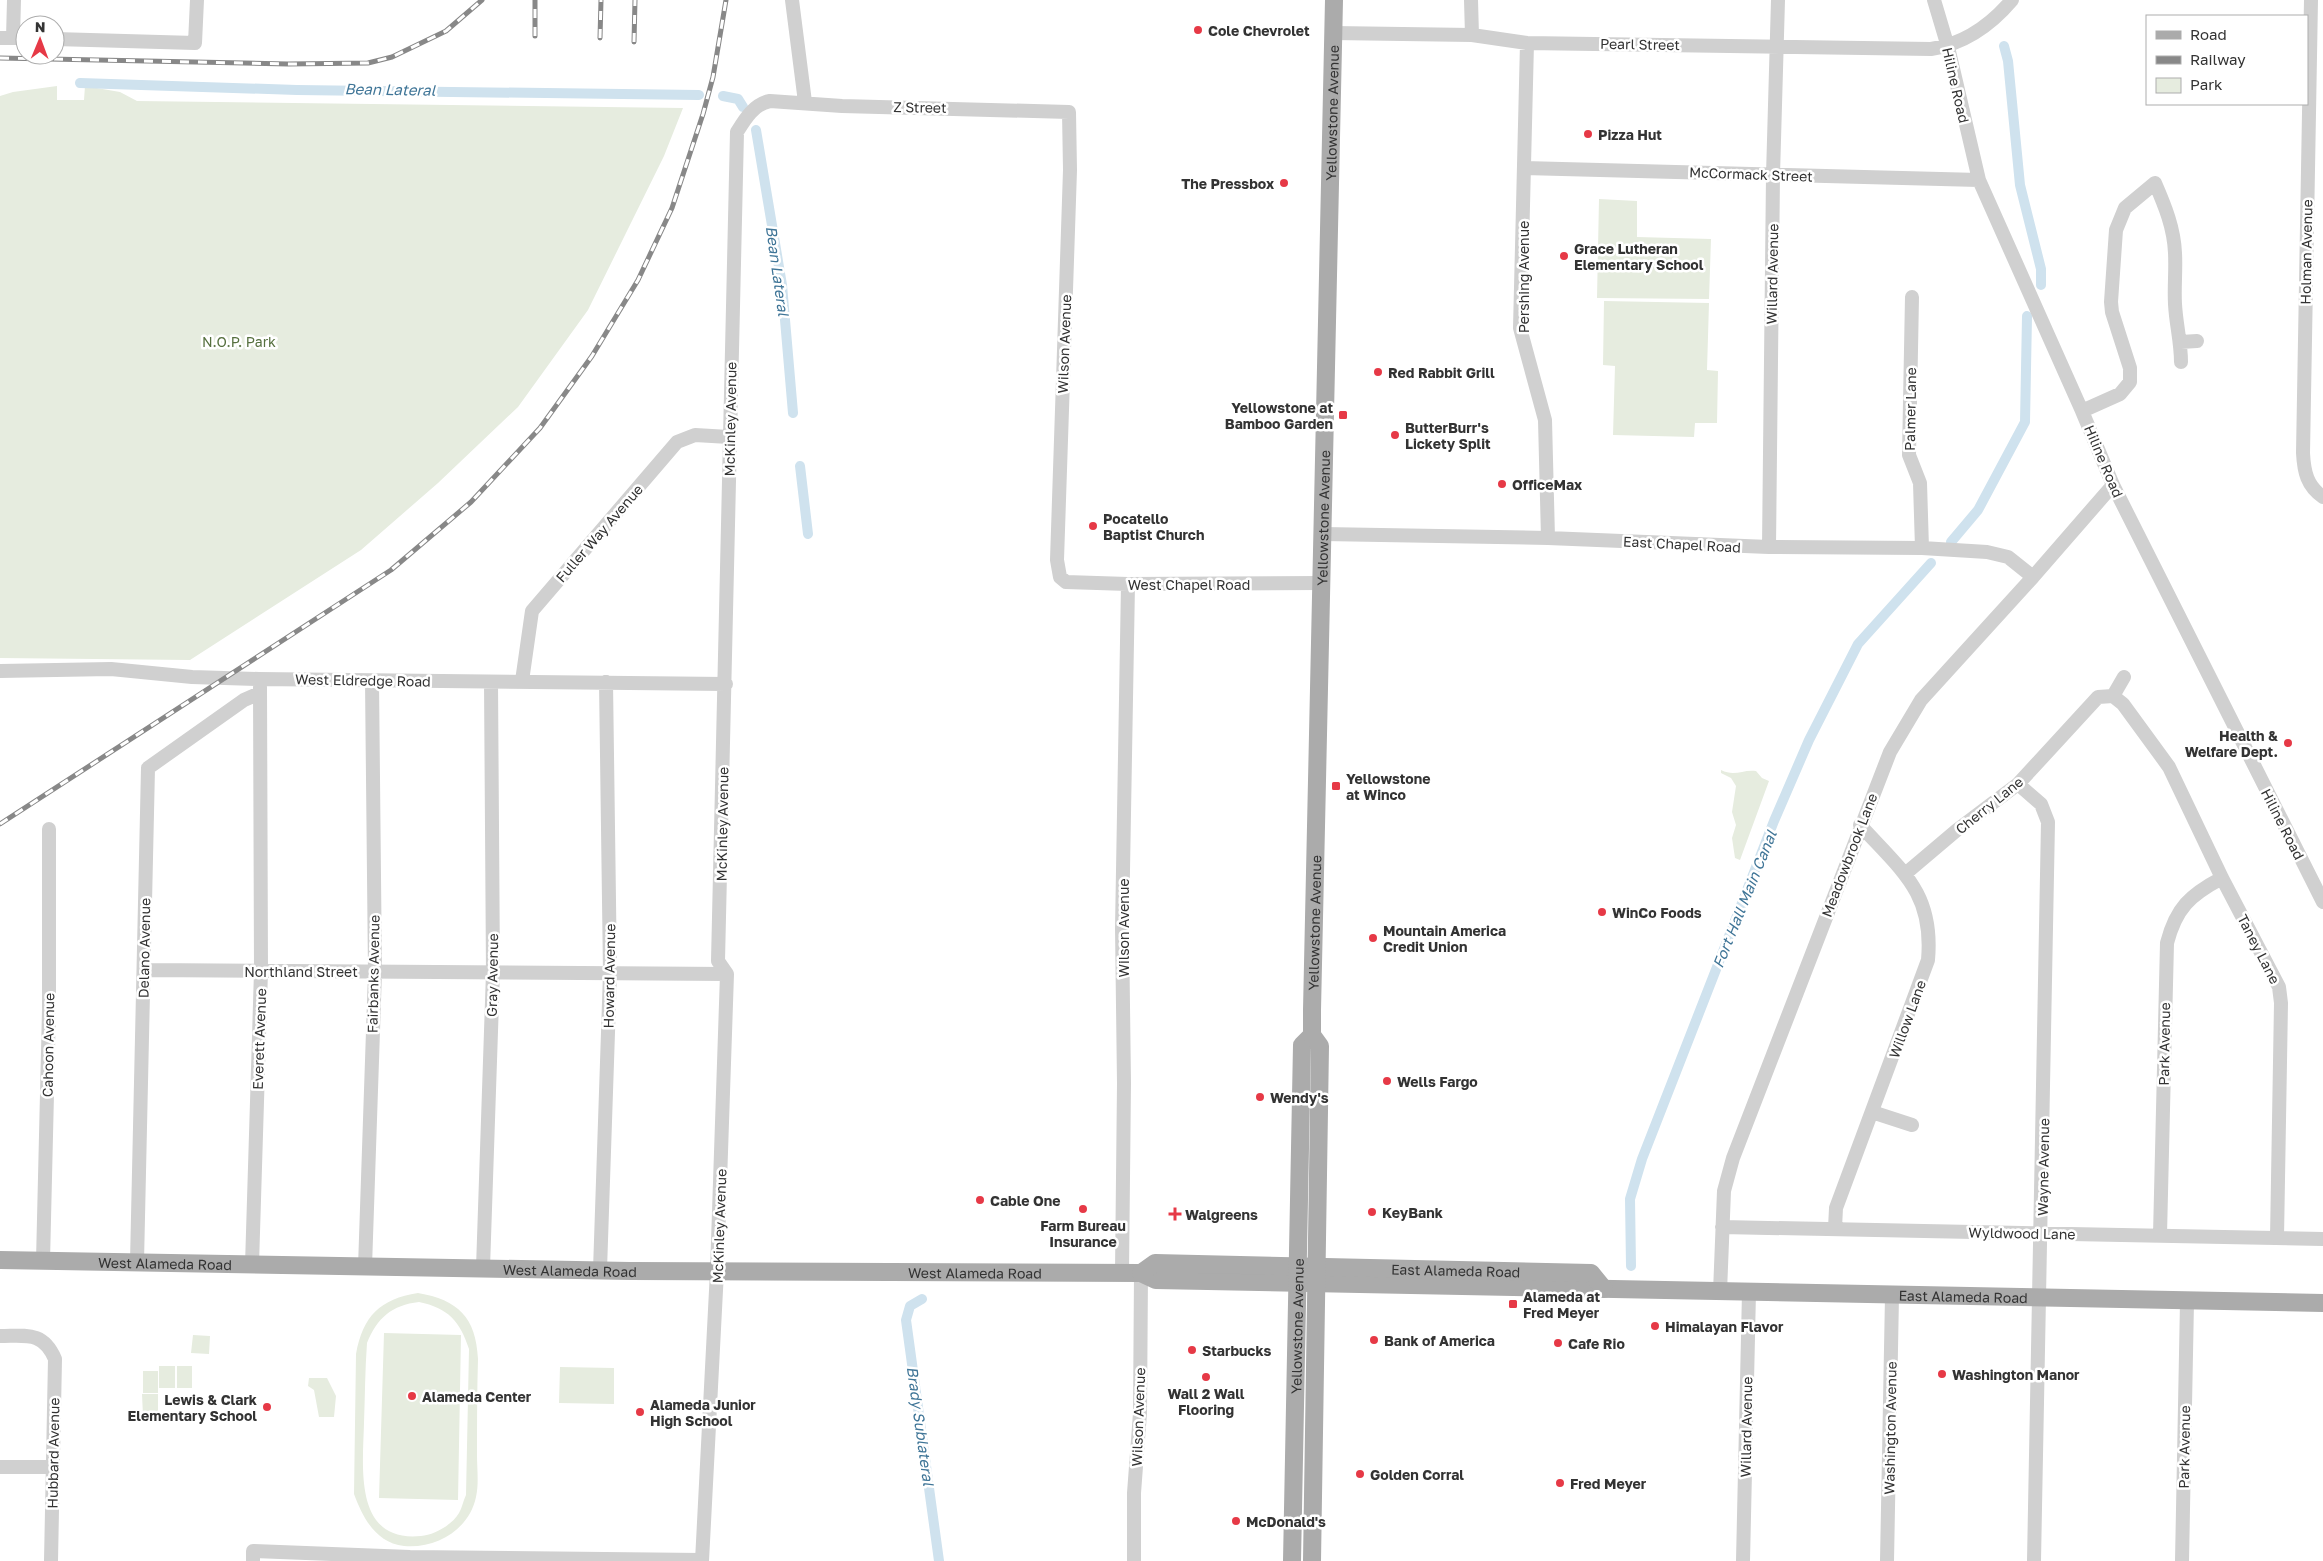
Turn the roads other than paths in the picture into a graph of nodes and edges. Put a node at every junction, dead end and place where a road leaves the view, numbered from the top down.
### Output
1 (14, 0) edge
2 (197, 0) edge
3 (792, 0) edge
4 (1334, 0) edge
5 (1472, 0) edge
6 (1778, 0) edge
7 (1934, 0) edge
8 (2012, 0) edge
9 (2311, 0) edge
10 (1333, 33) junction
11 (1472, 35) junction
12 (13, 38) edge
13 (65, 39) edge
14 (1527, 43) junction
15 (1777, 46) junction
16 (1948, 47) junction
17 (770, 101) joint
18 (805, 102) junction
19 (1069, 112) joint
20 (1524, 168) junction
21 (1773, 175) junction
22 (1979, 180) junction
23 (1912, 297) dead end
24 (2197, 341) dead end
25 (2181, 342) junction
26 (2181, 362) dead end
27 (2082, 411) junction
28 (729, 437) junction
29 (2113, 485) junction
30 (2323, 498) edge
31 (1323, 534) junction
32 (1548, 538) junction
33 (1769, 547) junction
34 (1922, 548) junction
35 (1060, 577) joint
36 (2034, 577) junction
37 (1321, 583) junction
38 (1128, 584) junction
39 (0, 671) edge
40 (2124, 677) dead end
41 (259, 678) junction
42 (372, 681) junction
43 (522, 681) junction
44 (491, 682) junction
45 (606, 682) junction
46 (726, 684) junction
47 (260, 693) junction
48 (2113, 696) junction
49 (2018, 784) junction
50 (1860, 825) junction
51 (49, 829) dead end
52 (1905, 874) junction
53 (2222, 878) junction
54 (2323, 902) edge
55 (144, 970) junction
56 (261, 971) junction
57 (375, 972) junction
58 (493, 972) junction
59 (610, 973) junction
60 (727, 974) junction
61 (1312, 1035) junction
62 (1872, 1112) junction
63 (1912, 1125) dead end
64 (1722, 1227) junction
65 (1835, 1228) junction
66 (2042, 1234) junction
67 (2160, 1235) junction
68 (2277, 1238) junction
69 (2323, 1239) edge
70 (0, 1260) edge
71 (43, 1260) junction
72 (137, 1262) junction
73 (252, 1265) junction
74 (364, 1267) junction
75 (483, 1268) junction
76 (600, 1270) junction
77 (717, 1272) junction
78 (1122, 1273) junction
79 (1140, 1273) junction
80 (1297, 1274) junction
81 (1317, 1275) junction
82 (1720, 1292) junction
83 (1748, 1292) junction
84 (1892, 1296) junction
85 (2040, 1299) junction
86 (2187, 1302) junction
87 (2323, 1303) edge
88 (0, 1336) edge
89 (0, 1467) edge
90 (52, 1467) junction
91 (253, 1556) edge
92 (410, 1559) edge
93 (554, 1559) edge
94 (51, 1561) edge
95 (702, 1561) edge
96 (1134, 1561) edge
97 (1292, 1561) edge
98 (1312, 1561) edge
99 (1743, 1561) edge
100 (1887, 1561) edge
101 (2034, 1561) edge
102 (2182, 1561) edge

1 - 12 street
2 - 13 street
3 - 18 street
4 - 10 main road, Yellowstone Avenue
5 - 11 street
6 - 15 street, Willard Avenue
7 - 16 street, Hiline Road
8 - 16 street
9 - 30 street, Holman Avenue
10 - 11 street, Pearl Street
10 - 31 main road, Yellowstone Avenue
11 - 14 street, Pearl Street
14 - 15 street, Pearl Street
14 - 20 street, Pershing Avenue
15 - 16 street, Pearl Street
15 - 21 street, Willard Avenue
16 - 22 street, Hiline Road
17 - 18 street, Z Street
17 - 28 street, McKinley Avenue
18 - 19 street, Z Street
19 - 35 street, Wilson Avenue
20 - 21 street, McCormack Street
20 - 32 street, Pershing Avenue
21 - 22 street, McCormack Street
21 - 33 street, Willard Avenue
22 - 27 street, Hiline Road
23 - 34 street, Palmer Lane
24 - 25 street
25 - 26 street
25 - 27 street
27 - 29 street, Hiline Road
28 - 43 street, Fuller Way Avenue
28 - 46 street, McKinley Avenue
29 - 36 street, Meadowbrook Lane
29 - 54 street, Hiline Road
31 - 32 street, East Chapel Road
31 - 37 main road, Yellowstone Avenue
32 - 33 street, East Chapel Road
33 - 34 street, East Chapel Road
34 - 36 street, East Chapel Road
35 - 38 street, West Chapel Road
36 - 50 street, Meadowbrook Lane
37 - 38 street, West Chapel Road
37 - 61 main road, Yellowstone Avenue
38 - 78 street, Wilson Avenue
39 - 41 street, West Eldredge Road
40 - 48 street
41 - 42 street, West Eldredge Road
41 - 47 street, Everett Avenue
42 - 44 street, West Eldredge Road
42 - 57 street, Fairbanks Avenue
43 - 44 street, West Eldredge Road
43 - 45 street, West Eldredge Road
44 - 58 street, Gray Avenue
45 - 46 street, West Eldredge Road
45 - 59 street, Howard Avenue
46 - 60 street, McKinley Avenue
47 - 55 street, Delano Avenue
47 - 56 street, Everett Avenue
48 - 49 street, Cherry Lane
48 - 53 street, Taney Lane
49 - 52 street, Cherry Lane
49 - 66 street, Wayne Avenue
50 - 52 street, Willow Lane
50 - 64 street, Meadowbrook Lane
51 - 71 street, Cahoon Avenue
52 - 62 street, Willow Lane
53 - 67 street, Park Avenue
53 - 68 street, Taney Lane
55 - 56 street, Northland Street
55 - 72 street, Delano Avenue
56 - 57 street, Northland Street
56 - 73 street, Everett Avenue
57 - 58 street, Northland Street
57 - 74 street, Fairbanks Avenue
58 - 59 street, Northland Street
58 - 75 street, Gray Avenue
59 - 60 street, Northland Street
59 - 76 street, Howard Avenue
60 - 77 street, McKinley Avenue
61 - 80 main road, Yellowstone Avenue
61 - 81 main road, Yellowstone Avenue
62 - 63 street
62 - 65 street, Willow Lane
64 - 65 street, Wyldwood Lane
64 - 82 street, Meadowbrook Lane
65 - 66 street, Wyldwood Lane
66 - 67 street, Wyldwood Lane
66 - 85 street, Wayne Avenue
67 - 68 street, Wyldwood Lane
68 - 69 street, Wyldwood Lane
70 - 71 main road, West Alameda Road
71 - 72 main road, West Alameda Road
72 - 73 main road, West Alameda Road
73 - 74 main road, West Alameda Road
74 - 75 main road, West Alameda Road
75 - 76 main road, West Alameda Road
76 - 77 main road, West Alameda Road
77 - 78 main road, West Alameda Road
77 - 95 street, McKinley Avenue
78 - 79 main road, West Alameda Road
79 - 80 main road, West Alameda Road
79 - 96 street, Wilson Avenue
80 - 81 main road, West Alameda Road
80 - 97 main road, Yellowstone Avenue
81 - 82 main road, East Alameda Road
81 - 98 main road, Yellowstone Avenue
82 - 83 main road, East Alameda Road
83 - 84 main road, East Alameda Road
83 - 99 street, Willard Avenue
84 - 85 main road, East Alameda Road
84 - 100 street, Washington Avenue
85 - 86 main road, East Alameda Road
85 - 101 street, Wayne Avenue
86 - 87 main road, East Alameda Road
86 - 102 street, Park Avenue
88 - 90 street, Hubbard Avenue
89 - 90 street
90 - 94 street, Hubbard Avenue
91 - 92 street
92 - 93 street
93 - 95 street

